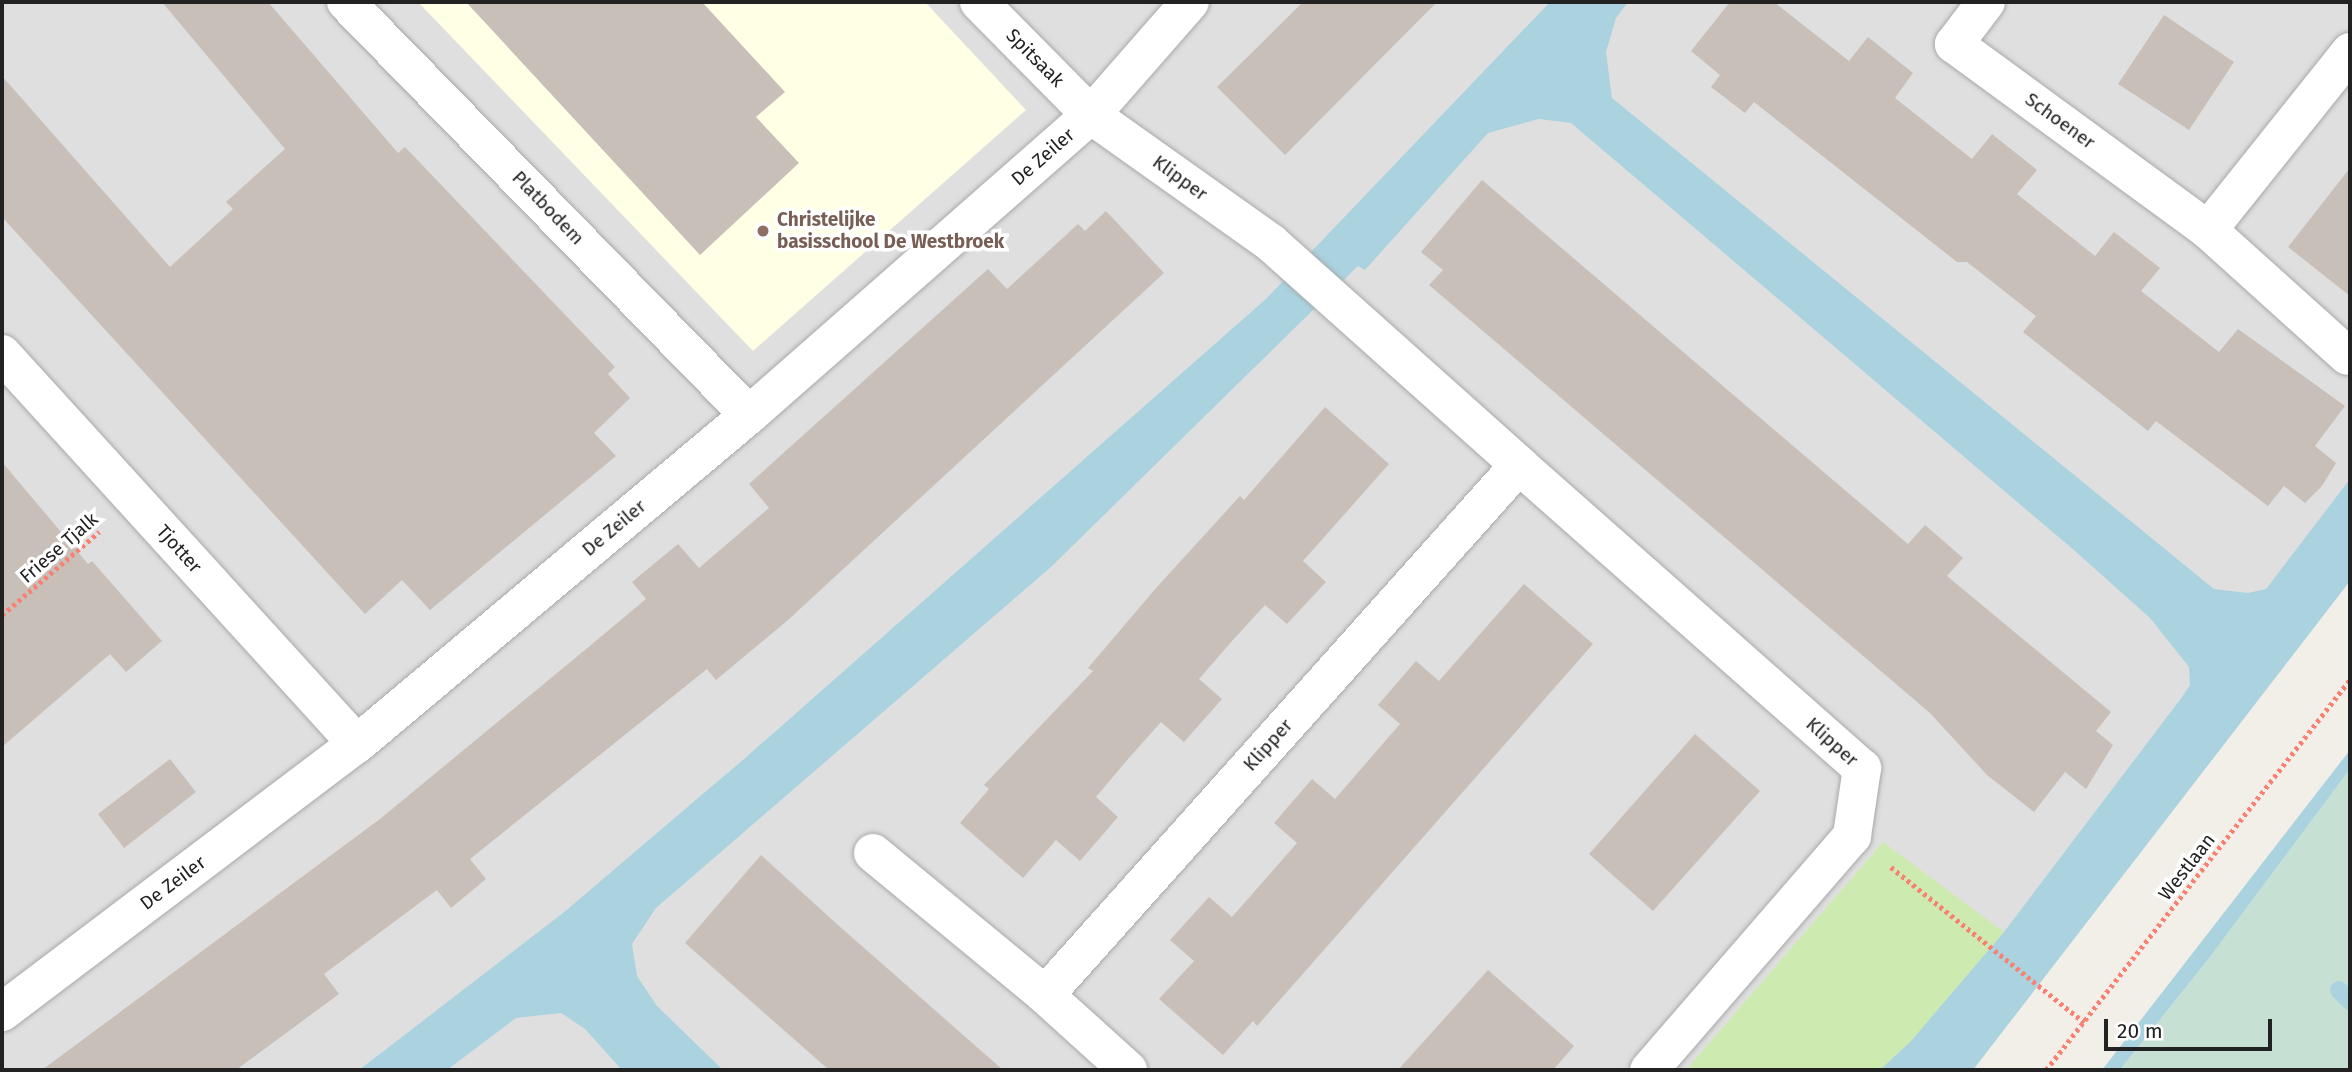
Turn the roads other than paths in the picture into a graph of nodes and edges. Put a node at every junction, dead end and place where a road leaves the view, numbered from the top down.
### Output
1 (346, 2) edge
2 (978, 2) edge
3 (1191, 2) edge
4 (1986, 2) edge
5 (2350, 52) edge
6 (1091, 115) junction
7 (2208, 230) junction
8 (2, 354) edge
9 (2348, 356) dead end
10 (749, 415) junction
11 (1519, 465) junction
12 (357, 744) junction
13 (873, 853) dead end
14 (1045, 995) junction
15 (2, 1012) edge
16 (1128, 1070) edge
17 (1649, 1070) edge

1 - 10 street, Platbodem
2 - 6 street, Spitsaak
3 - 6 street, De Zeiler
4 - 7 street, Schoener
5 - 7 street
6 - 10 street, De Zeiler
6 - 11 street, Klipper
7 - 9 street, Schoener
8 - 12 street, Tjotter
10 - 12 street, De Zeiler
11 - 14 street, Klipper
11 - 17 street, Klipper
12 - 15 street, De Zeiler
13 - 14 street
14 - 16 street

